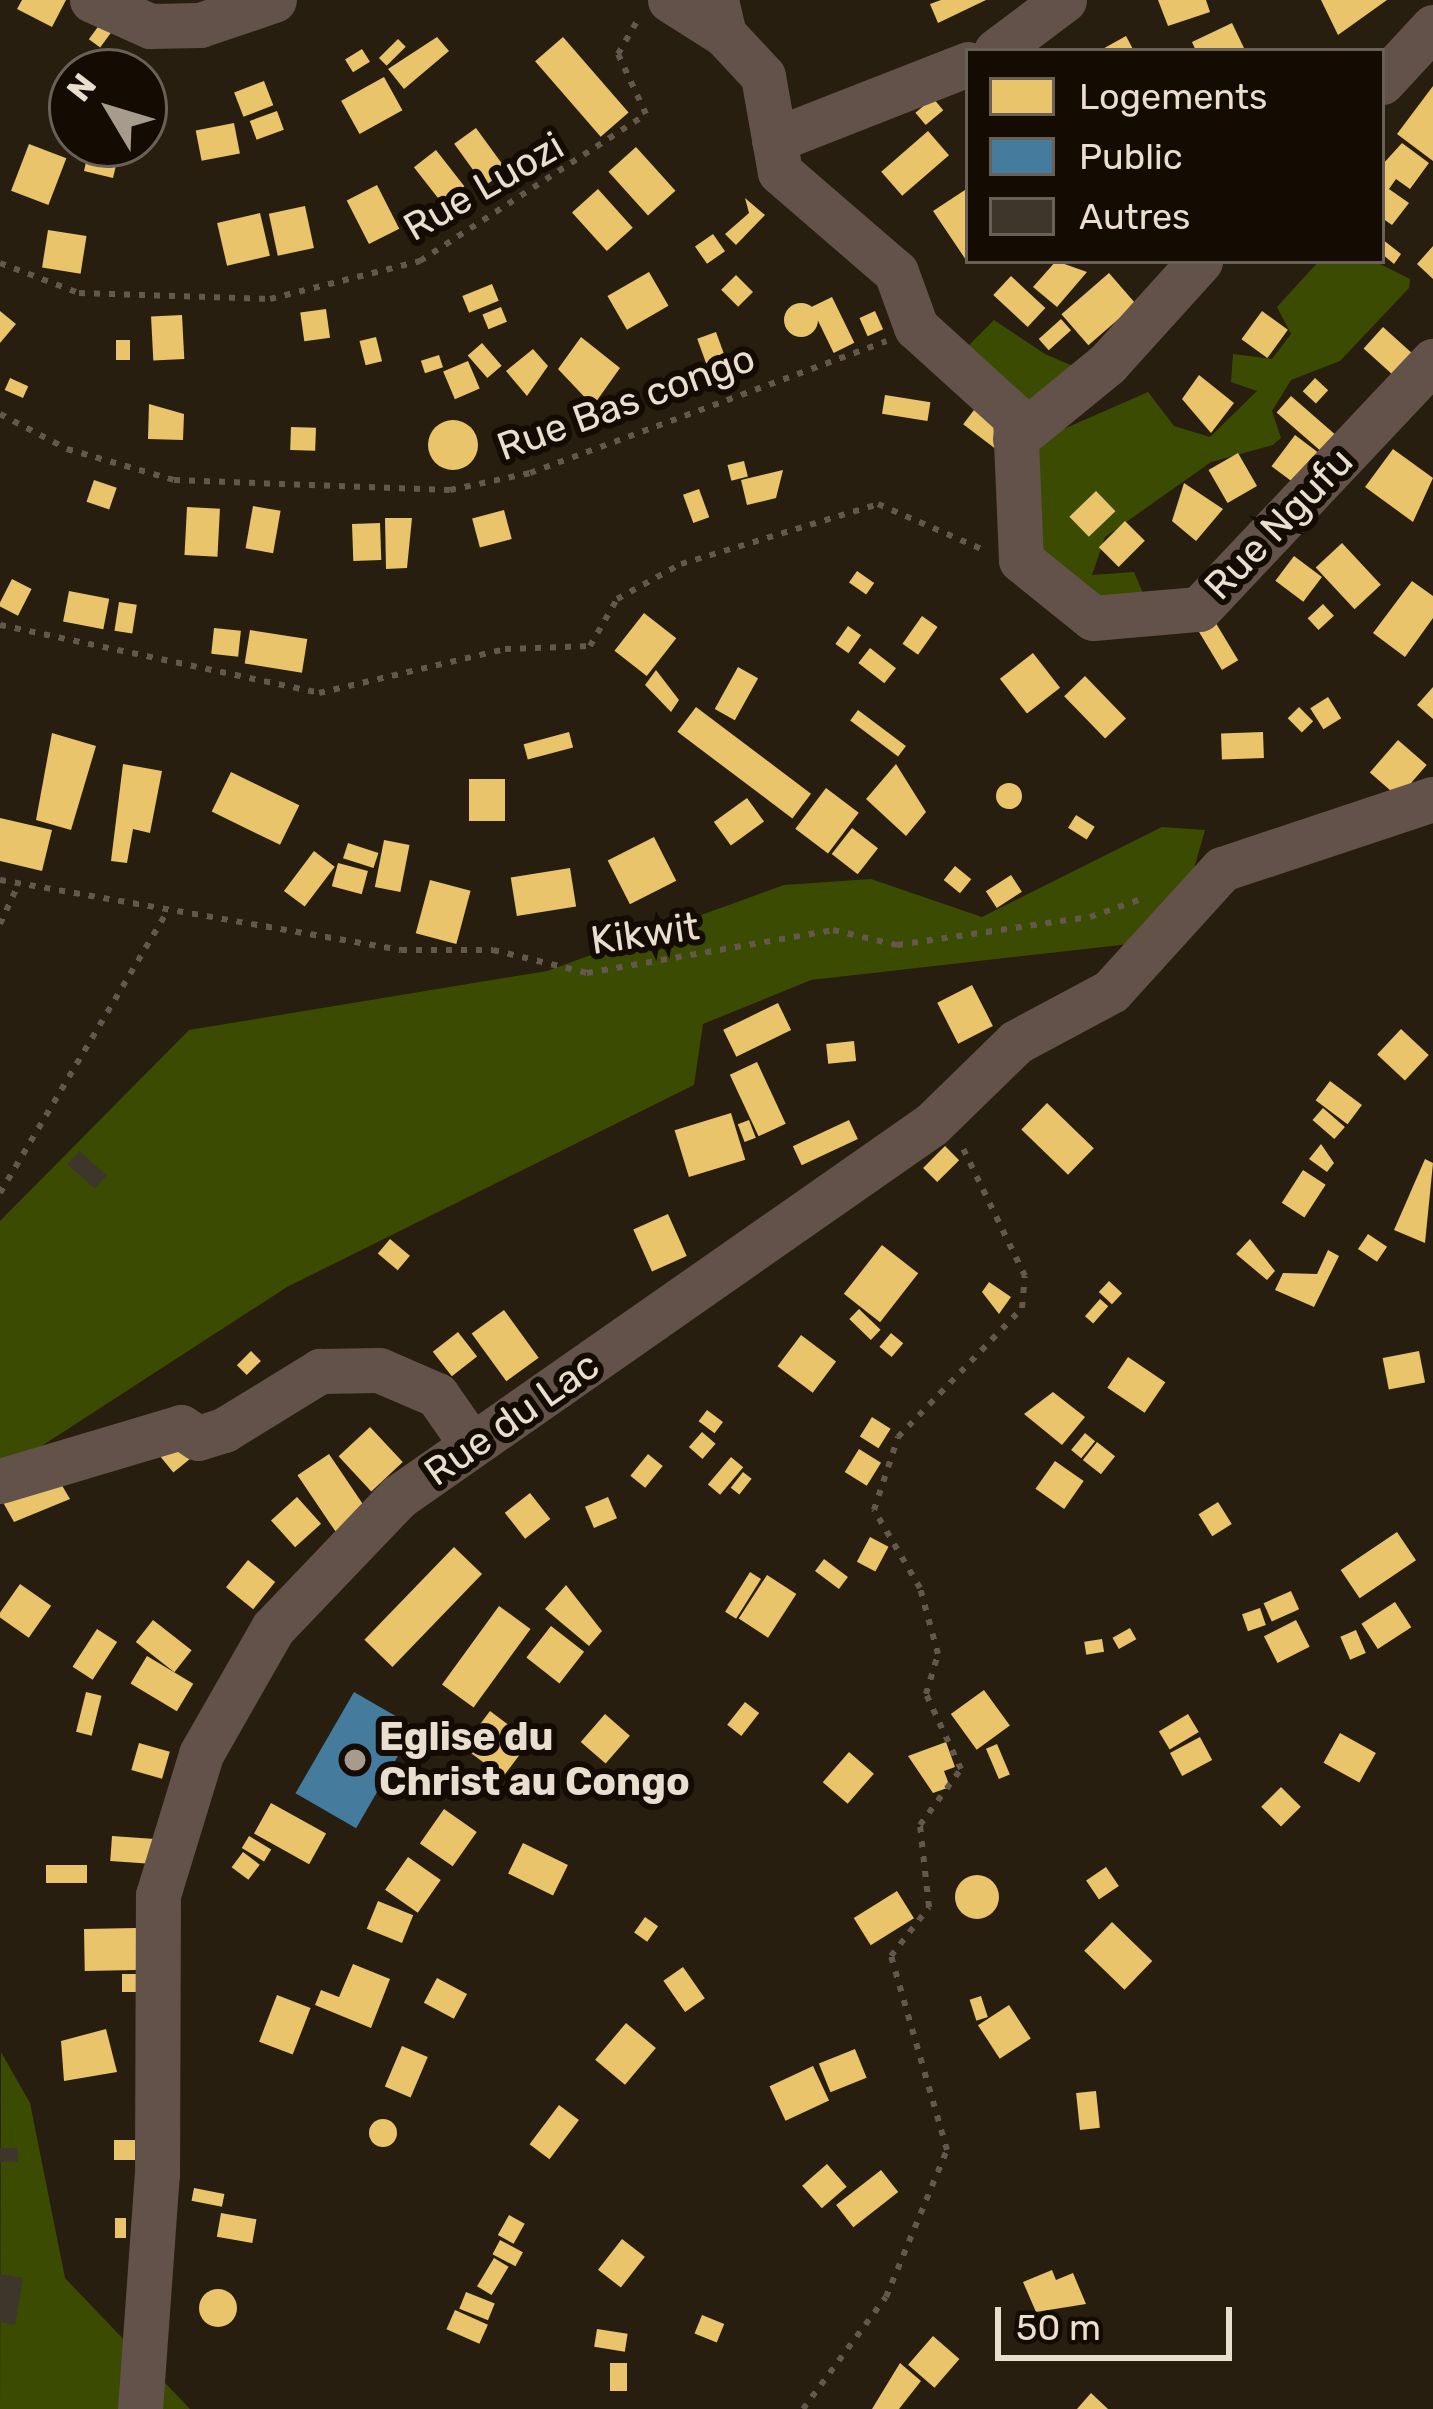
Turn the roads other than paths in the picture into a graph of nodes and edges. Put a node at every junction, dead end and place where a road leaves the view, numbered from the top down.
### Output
1 (92, 0) edge
2 (274, 0) edge
3 (670, 0) edge
4 (720, 17) edge
5 (1040, 18) edge
6 (1433, 27) edge
7 (1000, 48) edge
8 (965, 65) edge
9 (1385, 79) edge
10 (774, 140) junction
11 (1178, 273) edge
12 (1433, 361) edge
13 (1015, 439) junction
14 (1433, 800) edge
15 (471, 1444) junction
16 (0, 1481) edge
17 (140, 2409) edge

1 - 2 street
3 - 4 street
4 - 10 street
5 - 7 street
6 - 9 street
8 - 10 street
10 - 13 street
11 - 13 street
12 - 13 street, Rue Ngufu
14 - 15 street, Rue du Lac
15 - 16 street
15 - 17 street, Rue du Lac

